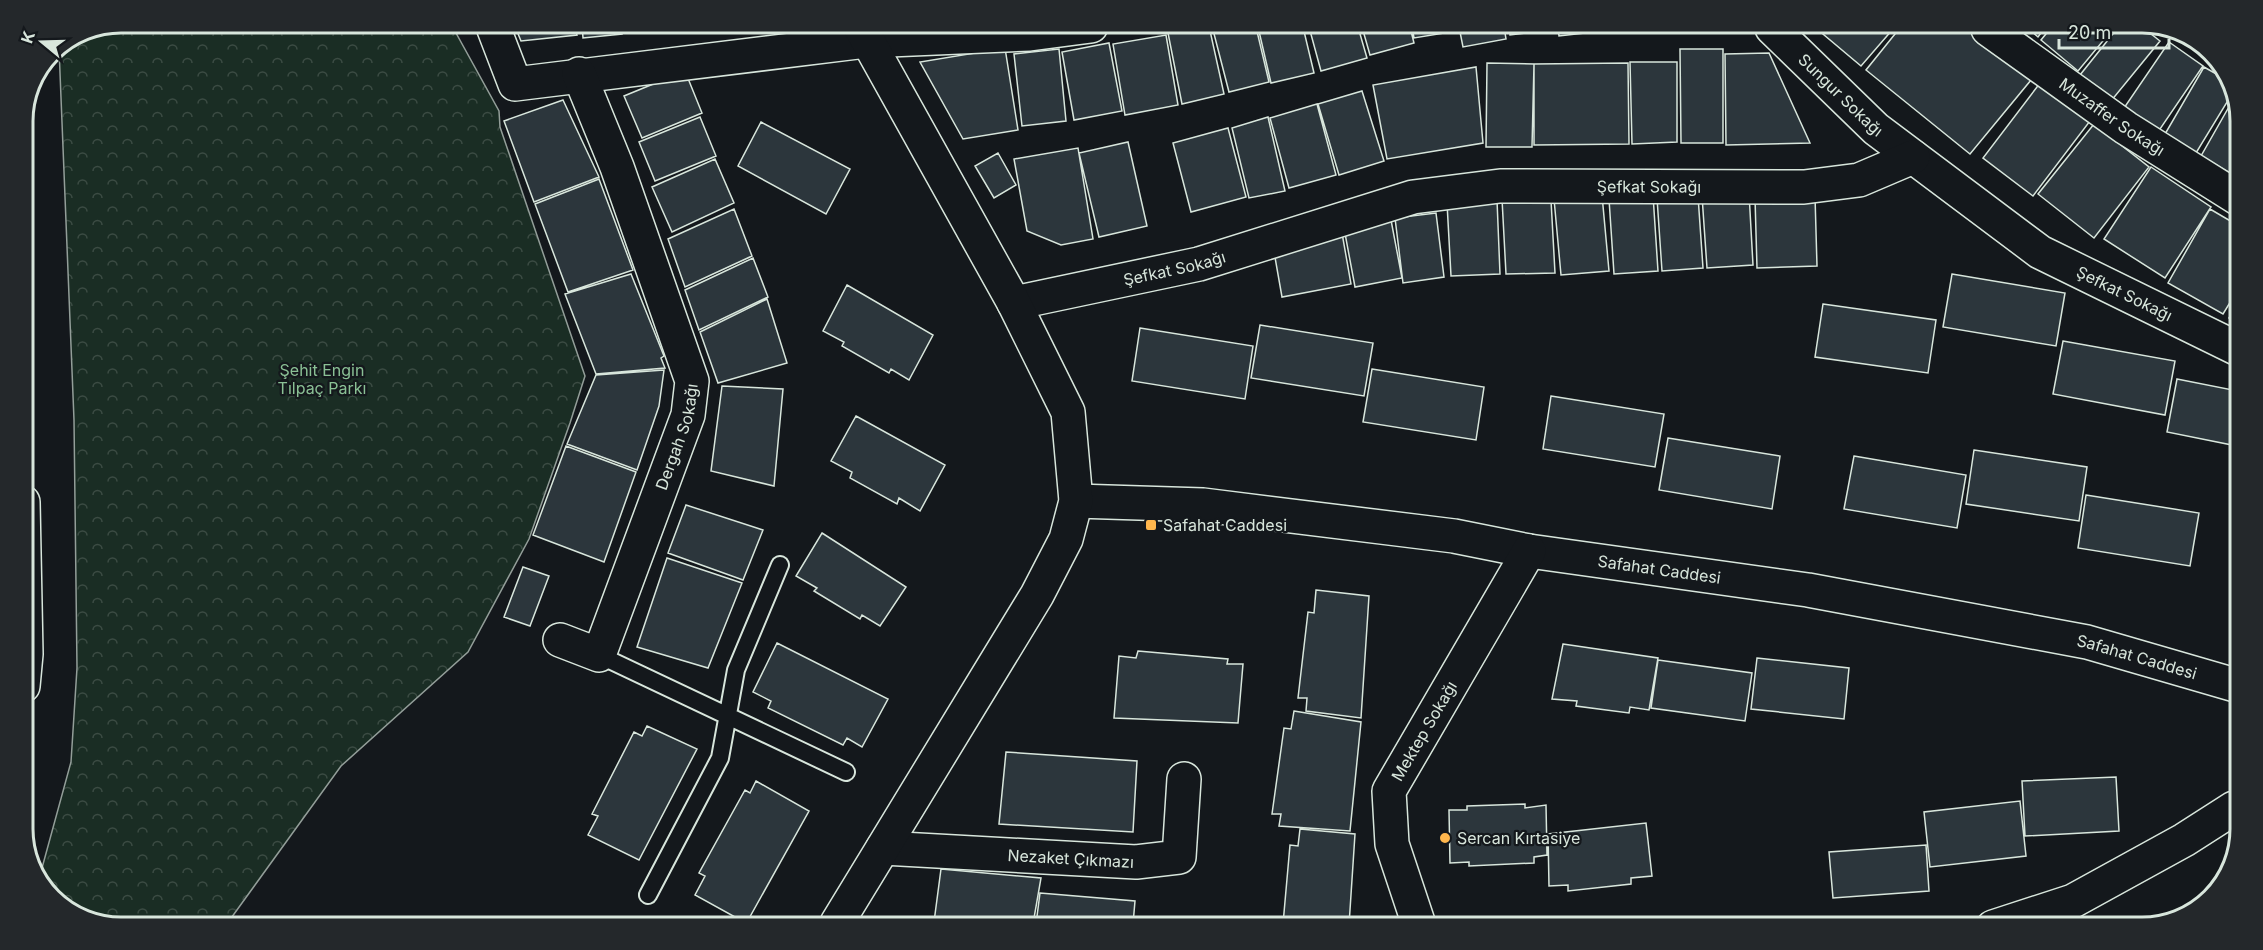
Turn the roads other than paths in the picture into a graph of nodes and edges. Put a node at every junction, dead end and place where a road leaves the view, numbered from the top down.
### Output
1 (495, 33) edge
2 (863, 33) edge
3 (1038, 33) edge
4 (1777, 33) edge
5 (1994, 33) edge
6 (579, 74) junction
7 (1913, 157) junction
8 (2230, 193) edge
9 (1014, 303) junction
10 (2230, 345) edge
11 (1076, 501) junction
12 (1529, 551) junction
13 (780, 565) dead end
14 (560, 640) dead end
15 (599, 656) junction
16 (2230, 684) edge
17 (727, 716) junction
18 (846, 772) dead end
19 (1185, 779) dead end
20 (2230, 811) edge
21 (883, 848) junction
22 (648, 895) dead end
23 (841, 917) edge
24 (1416, 917) edge
25 (2024, 917) edge

1 - 6 street
2 - 3 street
2 - 6 street
2 - 9 street
4 - 7 street, Sungur Sokağı
5 - 8 street, Muzaffer Sokağı
6 - 15 street, Dergah Sokağı
7 - 9 street, Şefkat Sokağı
7 - 10 street, Şefkat Sokağı
9 - 11 street
11 - 12 street, Safahat Caddesi
11 - 21 street
12 - 16 street, Safahat Caddesi
12 - 24 street, Mektep Sokağı
13 - 17 lane
14 - 15 street
15 - 17 lane
17 - 18 lane
17 - 22 lane
19 - 21 street, Nezaket Çıkmazı
20 - 25 street
21 - 23 street

